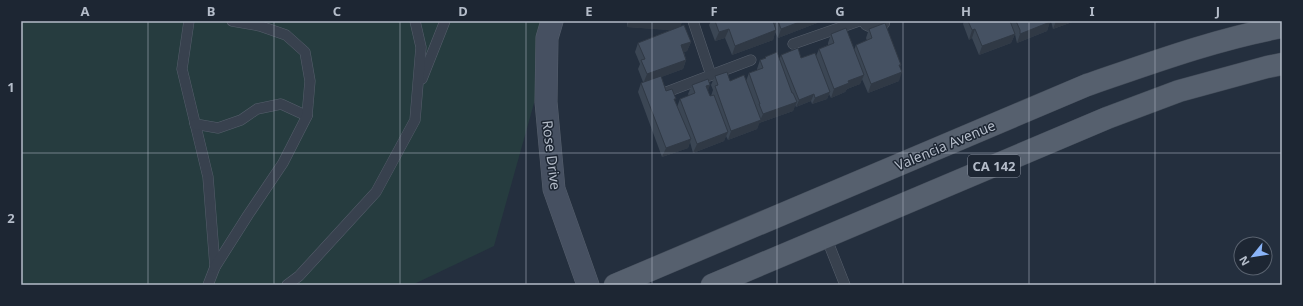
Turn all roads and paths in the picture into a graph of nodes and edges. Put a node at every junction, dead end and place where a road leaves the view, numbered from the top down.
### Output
1 (189, 21) edge
2 (232, 21) edge
3 (415, 21) edge
4 (445, 21) edge
5 (552, 21) edge
6 (693, 21) edge
7 (858, 21) edge
8 (869, 21) edge
9 (880, 21) edge
10 (1282, 27) edge
11 (793, 44) dead end
12 (751, 60) dead end
13 (1282, 64) edge
14 (711, 75) junction
15 (418, 88) junction
16 (664, 94) edge
17 (307, 116) junction
18 (195, 124) junction
19 (826, 237) junction
20 (216, 267) junction
21 (208, 285) edge
22 (287, 285) edge
23 (588, 285) edge
24 (615, 285) edge
25 (712, 285) edge
26 (845, 285) edge

1 - 18 lane
2 - 17 lane
3 - 15 lane
4 - 15 lane
5 - 23 street, Rose Drive
6 - 14 lane
7 - 11 lane
8 - 9 street
10 - 24 main road, Valencia Avenue / CA 142
12 - 14 lane
13 - 19 main road, CA 142
14 - 16 lane
15 - 22 lane
17 - 18 lane
17 - 20 lane
18 - 20 lane
19 - 25 main road, CA 142
19 - 26 lane
20 - 21 lane

